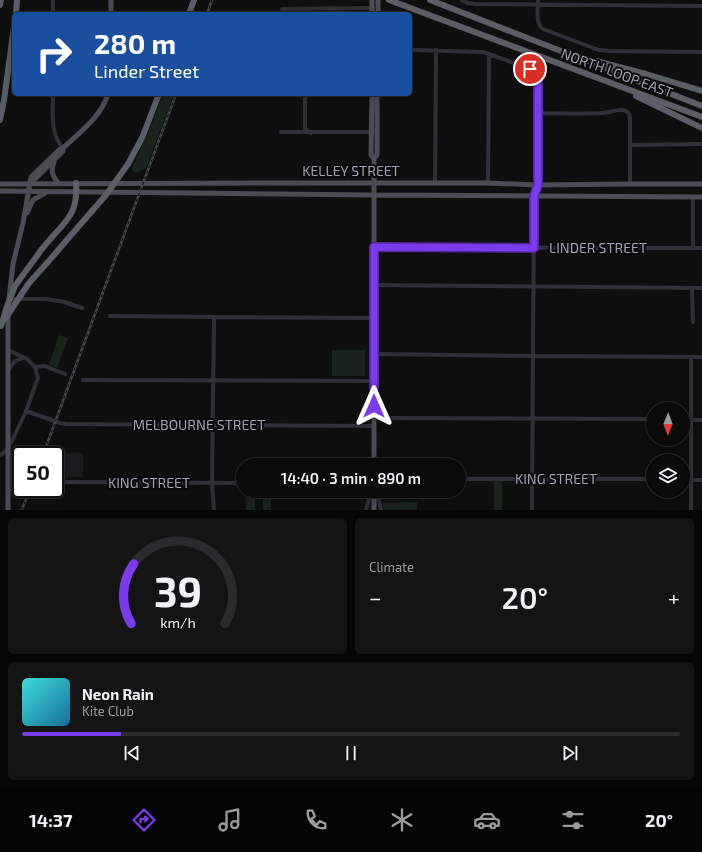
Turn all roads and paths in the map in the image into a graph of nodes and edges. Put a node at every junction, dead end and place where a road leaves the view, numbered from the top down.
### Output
1 (1, 0) edge
2 (53, 0) edge
3 (111, 0) edge
4 (194, 0) edge
5 (372, 0) edge
6 (378, 0) edge
7 (430, 0) edge
8 (462, 0) edge
9 (391, 1) edge
10 (17, 2) edge
11 (538, 2) edge
12 (0, 5) edge
13 (702, 6) edge
14 (282, 9) dead end
15 (375, 11) edge
16 (16, 12) edge
17 (53, 12) edge
18 (111, 12) edge
19 (189, 12) edge
20 (12, 42) edge
21 (412, 50) edge
22 (436, 50) junction
23 (702, 52) edge
24 (566, 53) junction
25 (489, 54) junction
26 (604, 81) junction
27 (702, 91) edge
28 (53, 96) edge
29 (107, 96) edge
30 (158, 96) edge
31 (305, 96) edge
32 (372, 96) edge
33 (377, 96) edge
34 (702, 106) edge
35 (538, 113) junction
36 (702, 117) edge
37 (0, 120) edge
38 (702, 128) edge
39 (281, 132) dead end
40 (374, 132) junction
41 (311, 133) junction
42 (630, 144) junction
43 (702, 144) edge
44 (63, 148) junction
45 (55, 159) junction
46 (76, 183) junction
47 (374, 183) junction
48 (435, 183) junction
49 (488, 183) junction
50 (0, 184) edge
51 (59, 184) junction
52 (630, 184) junction
53 (702, 184) edge
54 (29, 185) junction
55 (538, 185) junction
56 (0, 191) edge
57 (29, 191) junction
58 (48, 192) junction
59 (77, 192) junction
60 (373, 195) junction
61 (534, 196) junction
62 (693, 197) junction
63 (702, 197) edge
64 (23, 223) junction
65 (374, 247) junction
66 (534, 248) junction
67 (693, 248) junction
68 (702, 248) edge
69 (374, 285) junction
70 (533, 287) junction
71 (692, 288) junction
72 (702, 288) edge
73 (8, 299) junction
74 (82, 308) dead end
75 (110, 316) dead end
76 (214, 317) junction
77 (374, 318) junction
78 (693, 322) dead end
79 (0, 326) edge
80 (8, 350) junction
81 (374, 354) junction
82 (533, 356) junction
83 (691, 357) junction
84 (702, 357) edge
85 (23, 358) junction
86 (35, 367) junction
87 (8, 370) junction
88 (65, 374) dead end
89 (83, 380) dead end
90 (213, 380) junction
91 (373, 381) junction
92 (26, 411) junction
93 (374, 418) junction
94 (532, 419) junction
95 (646, 419) edge
96 (692, 420) junction
97 (702, 420) edge
98 (213, 425) junction
99 (374, 426) junction
100 (0, 455) edge
101 (374, 458) edge
102 (466, 479) edge
103 (532, 479) junction
104 (646, 479) edge
105 (692, 480) junction
106 (702, 480) edge
107 (64, 482) edge
108 (212, 483) junction
109 (236, 483) edge
110 (371, 498) edge
111 (374, 498) edge
112 (377, 498) edge
113 (8, 510) edge
114 (214, 510) edge
115 (366, 510) edge
116 (374, 510) edge
117 (381, 510) edge
118 (532, 510) edge
119 (691, 510) edge

1 - 12 highway
2 - 17 street
3 - 18 main road
4 - 19 highway
5 - 15 main road
6 - 15 main road
7 - 24 highway, NORTH LOOP EAST
8 - 11 street
9 - 26 highway, NORTH LOOP EAST
10 - 16 highway
11 - 13 street
11 - 23 street
14 - 15 street
20 - 37 highway
21 - 22 street
22 - 25 street
22 - 48 street
24 - 27 highway
24 - 34 highway, NORTH LOOP EAST
25 - 35 street
25 - 49 street
26 - 36 highway, NORTH LOOP EAST
26 - 38 highway
28 - 44 street
29 - 44 main road
30 - 79 highway, bridge
31 - 41 street
32 - 40 main road
33 - 40 main road
35 - 42 street
35 - 55 street
39 - 41 street
40 - 41 street
40 - 47 main road
42 - 43 street
42 - 52 street
44 - 45 main road
44 - 54 main road
45 - 51 main road
45 - 54 main road
46 - 47 main road, KELLEY STREET
46 - 51 main road, KELLEY STREET
46 - 59 highway
47 - 48 main road, KELLEY STREET
47 - 60 main road
48 - 49 main road, KELLEY STREET
49 - 55 main road, KELLEY STREET
50 - 54 main road, KELLEY STREET
51 - 54 main road, KELLEY STREET
52 - 53 main road, KELLEY STREET
52 - 55 main road, KELLEY STREET
54 - 57 main road
55 - 61 street
56 - 57 main road, KELLEY STREET
57 - 58 main road, KELLEY STREET
57 - 64 main road
58 - 59 main road, KELLEY STREET
58 - 64 main road
59 - 60 main road, KELLEY STREET
59 - 79 highway, bridge
60 - 61 main road, KELLEY STREET
60 - 65 main road
61 - 62 main road, KELLEY STREET
61 - 66 street
62 - 63 main road, KELLEY STREET
62 - 67 street
64 - 73 main road
65 - 66 street, LINDER STREET
65 - 69 main road
66 - 67 street, LINDER STREET
66 - 70 street
67 - 68 street, LINDER STREET
69 - 70 street
69 - 77 main road
70 - 71 street
70 - 82 street
71 - 72 street
71 - 78 street
73 - 74 street
73 - 80 main road
75 - 76 street
76 - 77 street
76 - 90 street
77 - 81 main road
80 - 85 street
80 - 87 main road
81 - 82 street
81 - 91 main road
82 - 83 street
82 - 94 street
83 - 84 street
83 - 96 street
85 - 86 street
85 - 87 street
86 - 88 street
86 - 92 street
87 - 113 main road, bridge
89 - 90 street
90 - 91 street
90 - 98 street
91 - 93 main road
92 - 98 street, MELBOURNE STREET
92 - 100 street
93 - 94 street
93 - 99 main road
94 - 95 street
94 - 103 street
96 - 97 street
96 - 105 street
98 - 99 street, MELBOURNE STREET
98 - 108 street
99 - 101 main road
102 - 103 street, KING STREET
103 - 104 street, KING STREET
103 - 118 street
105 - 106 street
105 - 119 street
107 - 108 street, KING STREET
108 - 109 street, KING STREET
108 - 114 street
110 - 115 street
111 - 116 main road
112 - 117 street

